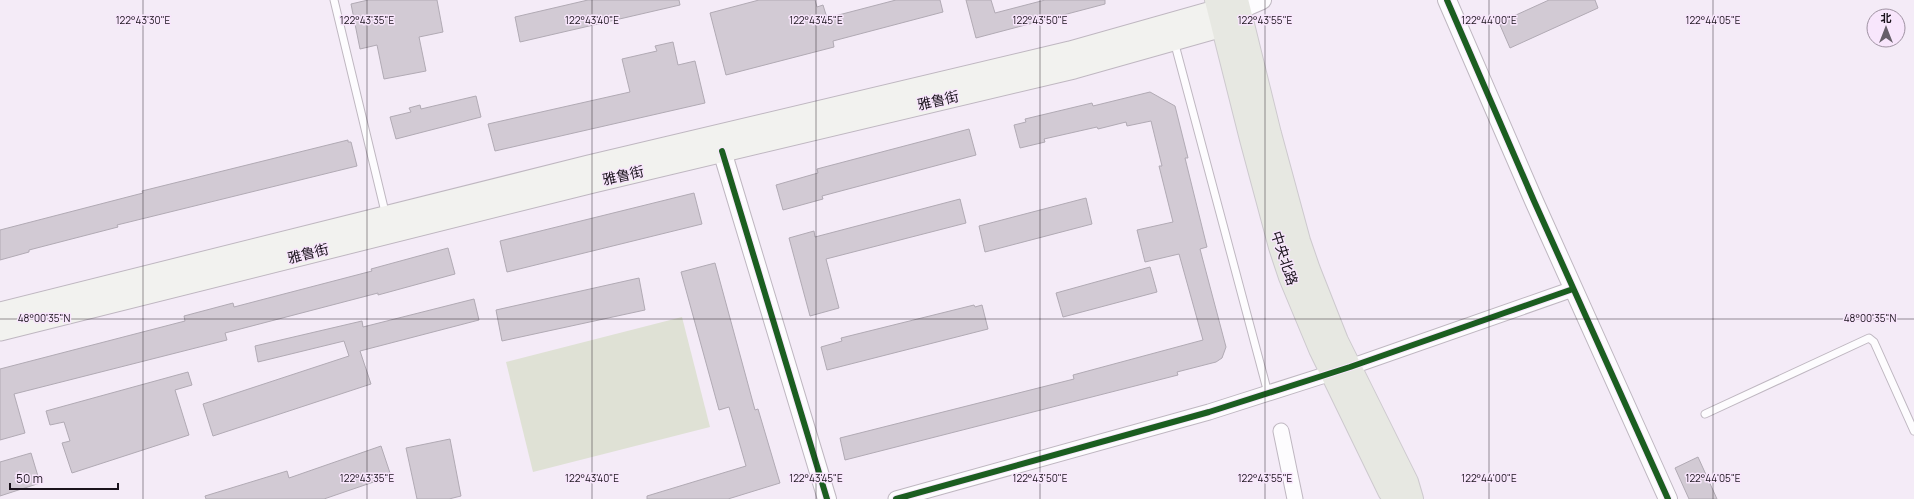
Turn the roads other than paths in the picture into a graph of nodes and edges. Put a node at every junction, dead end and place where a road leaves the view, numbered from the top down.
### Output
1 (334, 0) edge
2 (1262, 0) edge
3 (1447, 0) edge
4 (1227, 9) edge
5 (1174, 41) junction
6 (722, 151) junction
7 (386, 217) junction
8 (1573, 289) junction
9 (0, 313) edge
10 (0, 330) edge
11 (1341, 370) junction
12 (1268, 394) junction
13 (1705, 414) dead end
14 (1281, 431) dead end
15 (1914, 431) edge
16 (827, 499) edge
17 (896, 499) edge
18 (1294, 499) edge
19 (1396, 499) edge
20 (1412, 499) edge
21 (1668, 499) edge

1 - 7 lane
2 - 4 street, 雅鲁街
3 - 8 street
4 - 5 main road, 雅鲁街
4 - 7 main road, 雅鲁街
4 - 11 main road, 中央北路
5 - 6 main road, 雅鲁街
5 - 12 lane
6 - 10 main road, 雅鲁街
6 - 16 street
7 - 9 main road, 雅鲁街
8 - 11 street
8 - 21 street
11 - 12 street
11 - 19 main road, 中央北路
11 - 20 main road, 中央北路
12 - 17 street
13 - 15 lane
14 - 18 street

